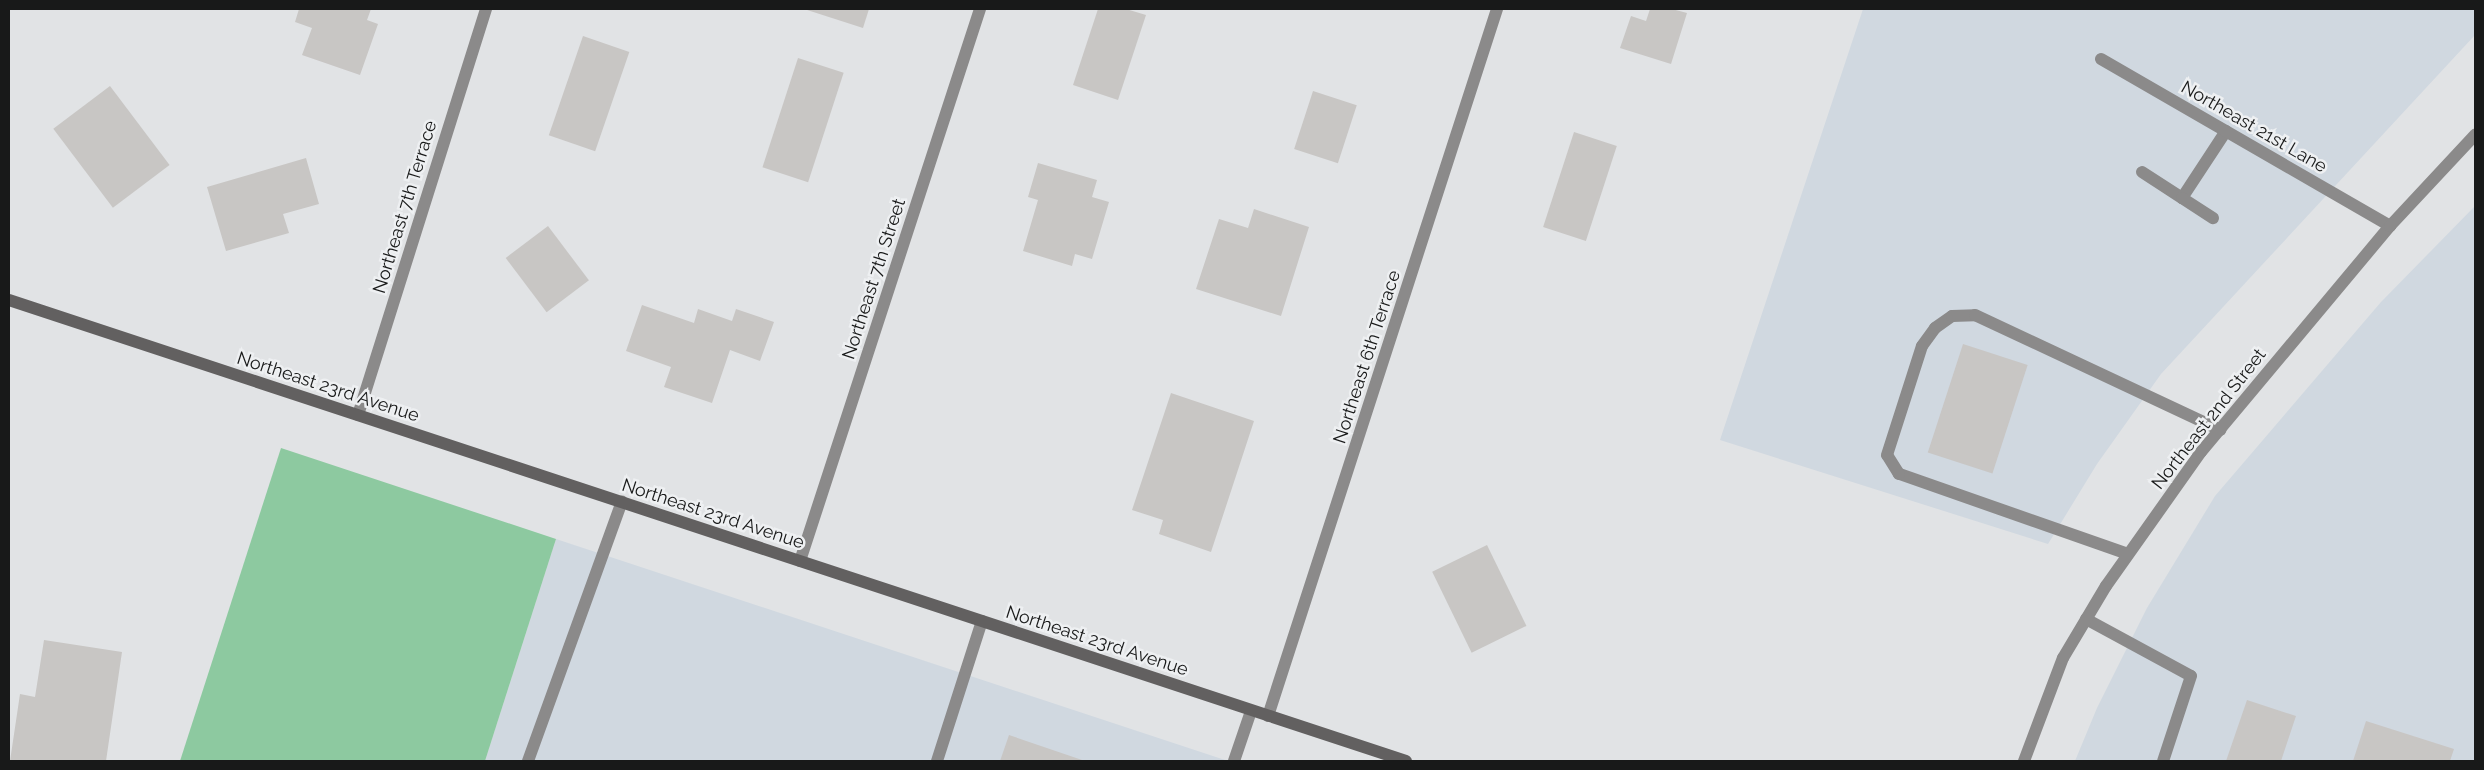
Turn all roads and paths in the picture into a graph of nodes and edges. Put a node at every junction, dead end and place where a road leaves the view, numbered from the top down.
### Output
1 (486, 9) edge
2 (980, 9) edge
3 (1497, 9) edge
4 (2101, 59) dead end
5 (2226, 131) junction
6 (2475, 135) edge
7 (2142, 172) dead end
8 (2182, 198) junction
9 (2213, 218) dead end
10 (2390, 226) junction
11 (9, 300) edge
12 (358, 415) junction
13 (2220, 430) junction
14 (622, 502) junction
15 (2128, 554) junction
16 (800, 561) junction
17 (2086, 619) junction
18 (982, 621) junction
19 (1251, 711) junction
20 (1268, 716) junction
21 (529, 761) edge
22 (937, 761) edge
23 (1234, 761) edge
24 (1406, 761) edge
25 (2024, 761) edge
26 (2163, 761) edge

1 - 12 street, Northeast 7th Terrace
2 - 16 street, Northeast 7th Street
3 - 20 street, Northeast 6th Terrace
4 - 5 street, Northeast 21st Lane
5 - 8 street
5 - 10 street, Northeast 21st Lane
6 - 10 street, Northeast 2nd Street
7 - 8 street
8 - 9 street
10 - 13 street, Northeast 2nd Street
11 - 12 main road, Northeast 23rd Avenue
12 - 14 main road, Northeast 23rd Avenue
13 - 15 street, Northeast 2nd Street
13 - 15 street
14 - 16 main road, Northeast 23rd Avenue
14 - 21 street
15 - 17 street, Northeast 2nd Street
16 - 18 main road, Northeast 23rd Avenue
17 - 25 street, Northeast 2nd Street
17 - 26 street
18 - 19 main road, Northeast 23rd Avenue
18 - 22 street
19 - 20 main road, Northeast 23rd Avenue
19 - 23 street
20 - 24 main road, Northeast 23rd Avenue

